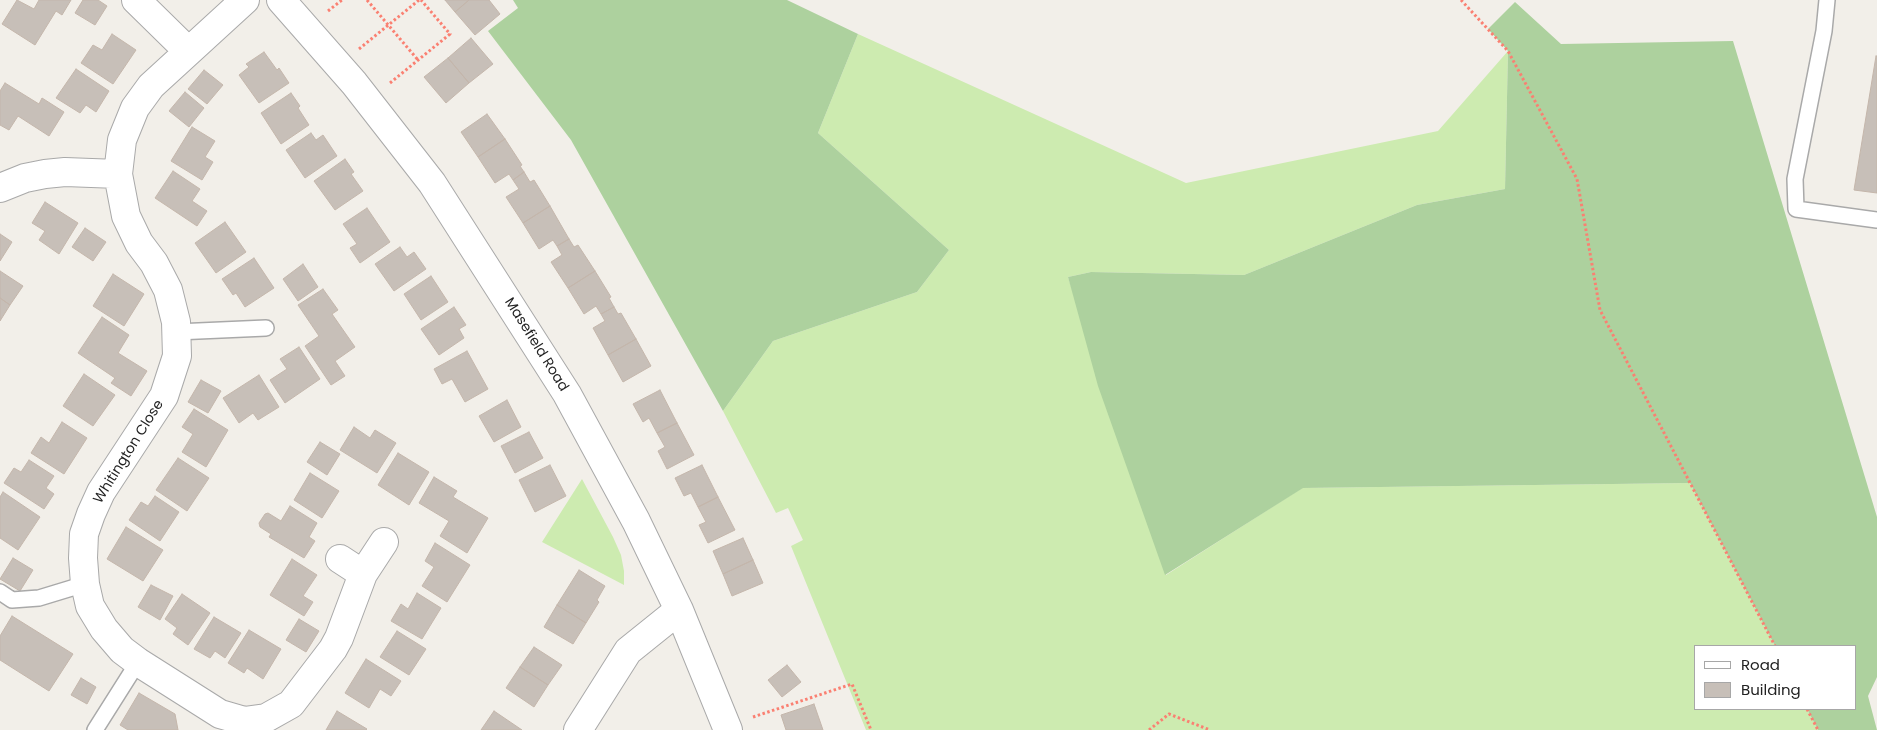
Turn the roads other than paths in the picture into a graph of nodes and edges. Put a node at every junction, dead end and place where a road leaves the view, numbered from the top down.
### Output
1 (136, 0) edge
2 (244, 0) edge
3 (281, 0) edge
4 (1827, 0) edge
5 (188, 51) junction
6 (118, 174) junction
7 (0, 188) edge
8 (1877, 220) edge
9 (266, 328) dead end
10 (176, 332) junction
11 (384, 542) dead end
12 (340, 558) dead end
13 (363, 574) junction
14 (85, 584) junction
15 (0, 592) edge
16 (679, 610) junction
17 (138, 662) junction
18 (727, 728) edge
19 (95, 730) edge
20 (578, 730) edge

1 - 5 street
2 - 5 street, Whitington Close
3 - 16 street, Masefield Road
4 - 8 lane
5 - 6 street, Whitington Close
6 - 7 street
6 - 10 street, Whitington Close
9 - 10 lane
10 - 14 street, Whitington Close
11 - 13 street, Whitington Close
12 - 13 street
13 - 17 street, Whitington Close
14 - 15 lane
14 - 17 street, Whitington Close
16 - 18 street, Masefield Road
16 - 20 street
17 - 19 lane

